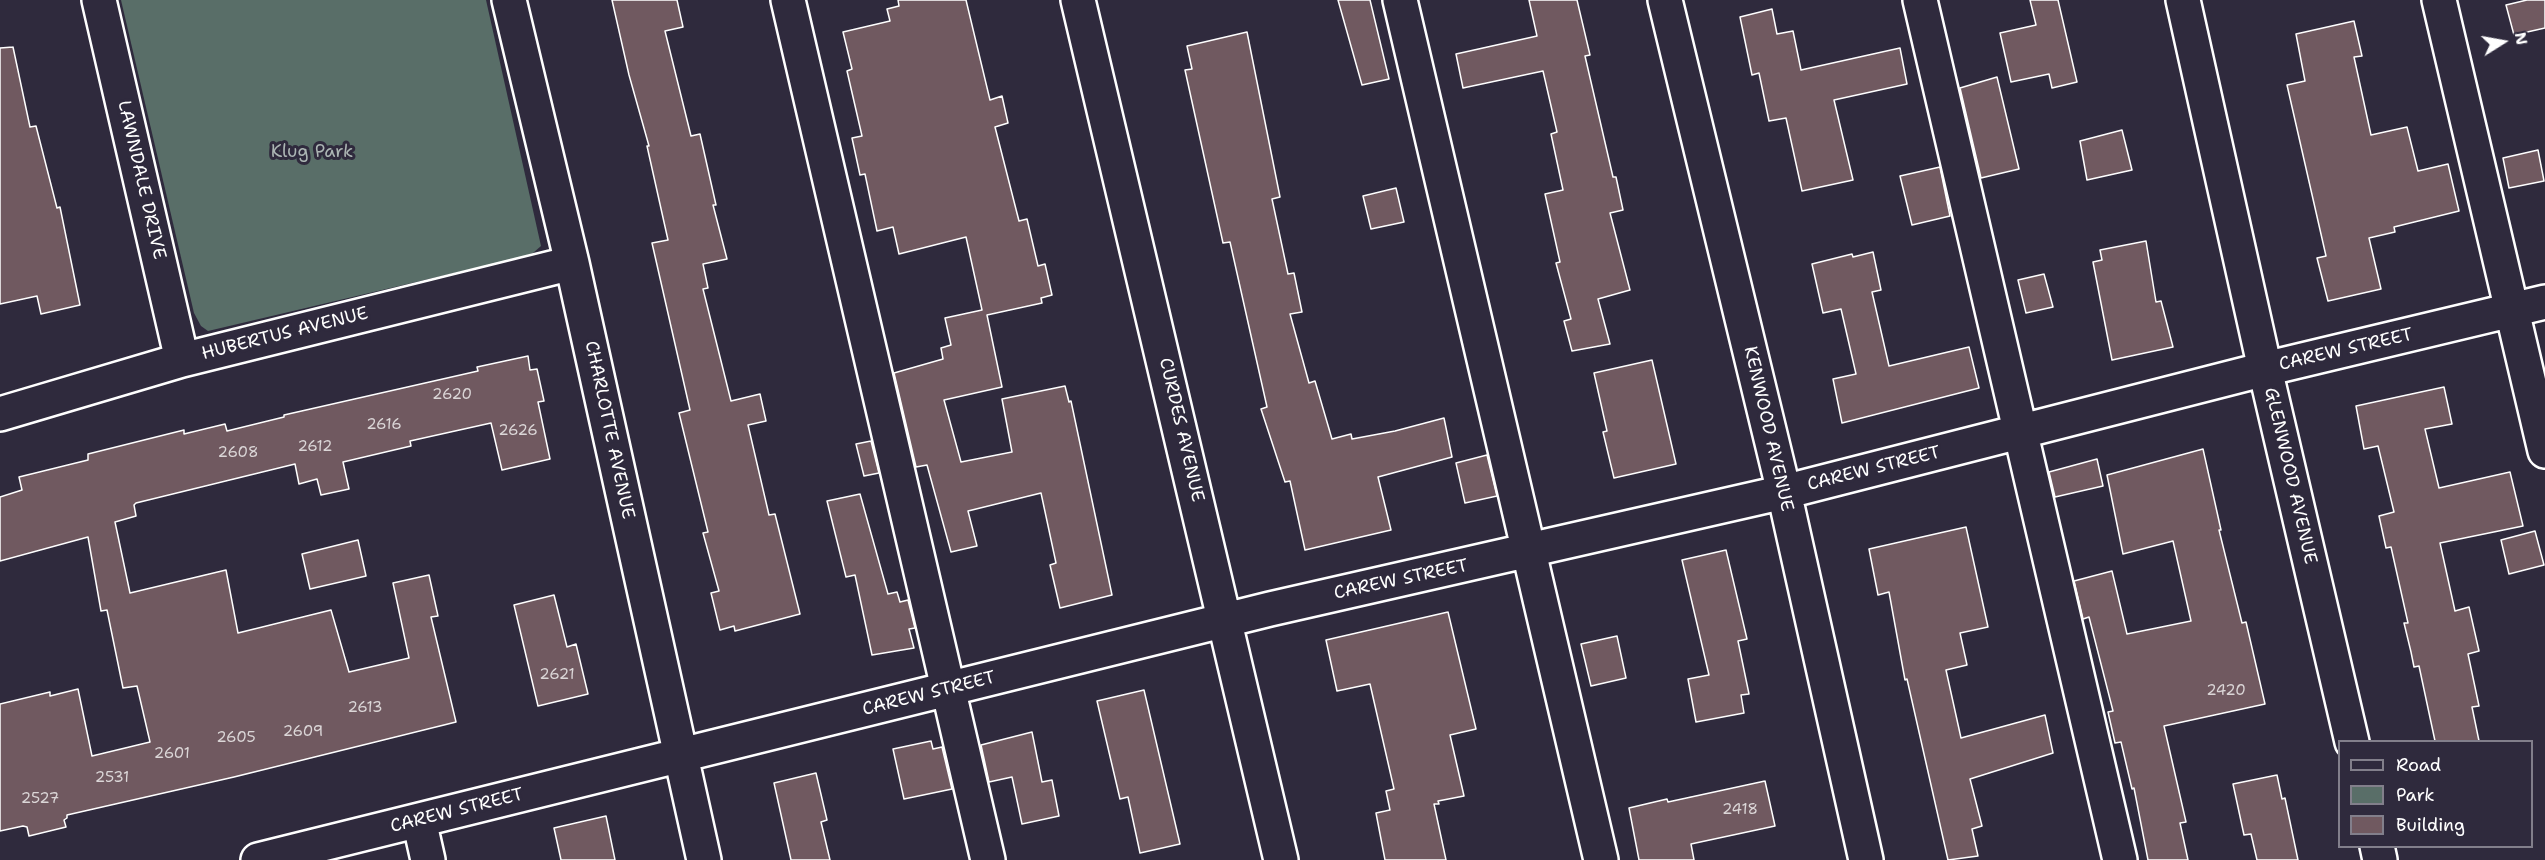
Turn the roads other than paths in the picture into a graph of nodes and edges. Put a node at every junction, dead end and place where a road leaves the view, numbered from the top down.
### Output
1 (99, 0) edge
2 (509, 0) edge
3 (788, 0) edge
4 (1078, 0) edge
5 (1400, 0) edge
6 (1665, 0) edge
7 (1920, 0) edge
8 (2183, 0) edge
9 (2439, 0) edge
10 (573, 263) junction
11 (2545, 302) edge
12 (2511, 310) junction
13 (182, 360) junction
14 (2265, 369) junction
15 (0, 414) edge
16 (2021, 431) junction
17 (2545, 451) edge
18 (1784, 492) junction
19 (1529, 552) junction
20 (1226, 620) junction
21 (948, 689) junction
22 (2352, 740) edge
23 (680, 756) junction
24 (419, 820) junction
25 (258, 860) edge
26 (428, 860) edge
27 (705, 860) edge
28 (988, 860) edge
29 (1281, 860) edge
30 (1601, 860) edge
31 (1866, 860) edge
32 (2120, 860) edge

1 - 13 street, LAWNDALE DRIVE
2 - 10 street, CHARLOTTE AVENUE
3 - 21 street
4 - 20 street, CURDES AVENUE
5 - 19 street
6 - 18 street, KENWOOD AVENUE
7 - 16 street
8 - 14 street, GLENWOOD AVENUE
9 - 12 street
10 - 13 street, HUBERTUS AVENUE
10 - 23 street, CHARLOTTE AVENUE
11 - 12 street, CAREW STREET
12 - 14 street, CAREW STREET
12 - 17 street
13 - 15 street, HUBERTUS AVENUE
14 - 16 street, CAREW STREET
14 - 22 street, GLENWOOD AVENUE
16 - 18 street, CAREW STREET
16 - 32 street
18 - 19 street, CAREW STREET
18 - 31 street, KENWOOD AVENUE
19 - 20 street, CAREW STREET
19 - 30 street
20 - 21 street, CAREW STREET
20 - 29 street, CURDES AVENUE
21 - 23 street, CAREW STREET
21 - 28 street
23 - 24 street, CAREW STREET
23 - 27 street, CHARLOTTE AVENUE
24 - 25 street, CAREW STREET
24 - 26 street

